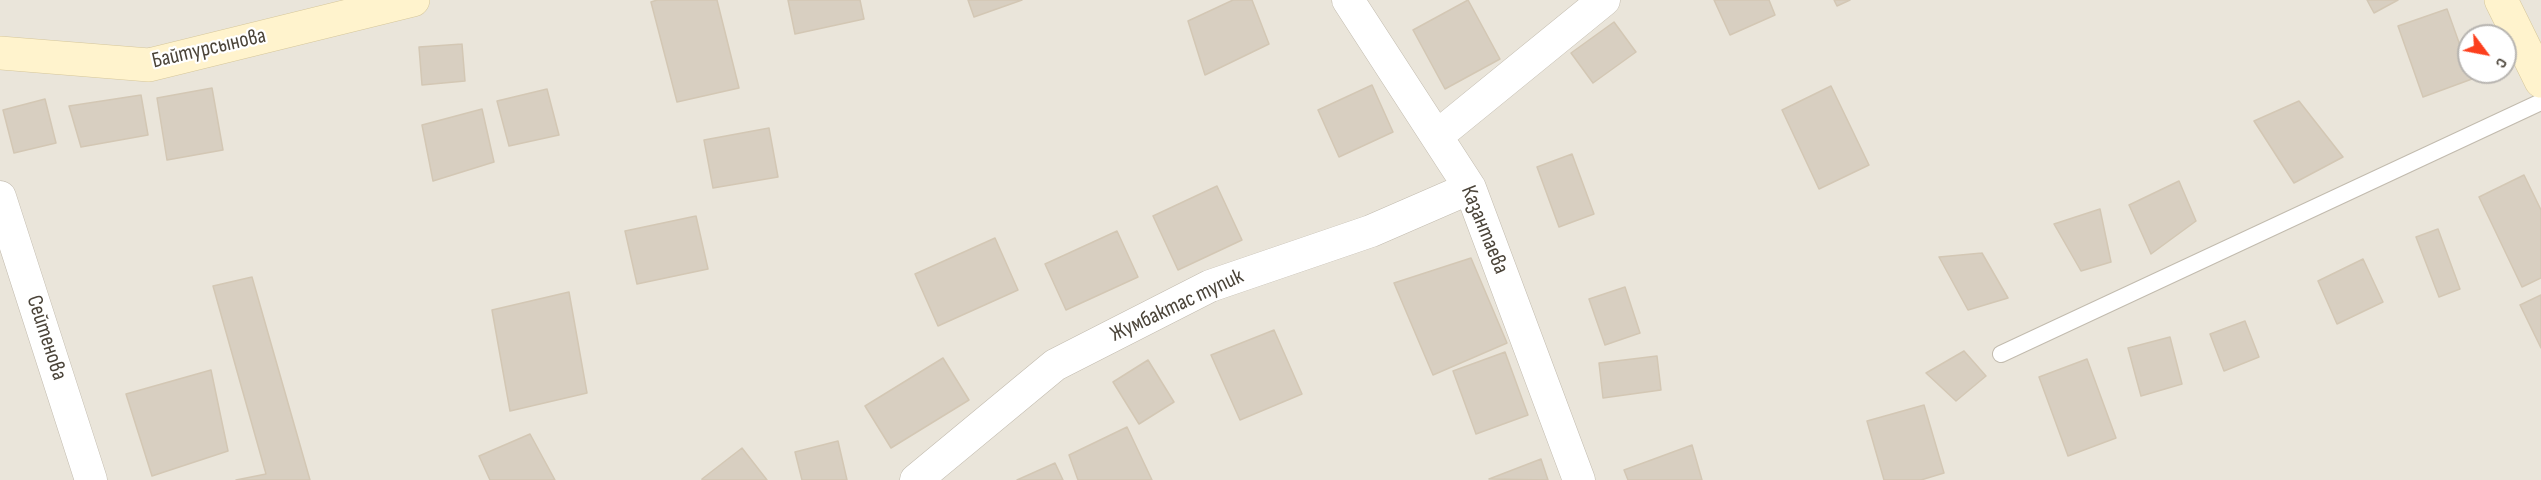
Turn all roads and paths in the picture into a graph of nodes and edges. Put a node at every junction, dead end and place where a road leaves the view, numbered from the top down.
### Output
1 (414, 0) edge
2 (1348, 0) edge
3 (1604, 0) edge
4 (2501, 0) edge
5 (0, 53) edge
6 (2541, 81) edge
7 (2541, 102) edge
8 (1437, 136) junction
9 (1470, 188) junction
10 (0, 197) edge
11 (2001, 354) dead end
12 (91, 480) edge
13 (916, 480) edge
14 (1579, 480) edge

1 - 5 main road, Байтурсынова
2 - 8 street, Казантаева
3 - 8 street
4 - 6 main road
7 - 11 lane
8 - 9 street, Казантаева
9 - 13 street, Жумбактас тупик
9 - 14 street, Казантаева
10 - 12 street, Сейтенова

